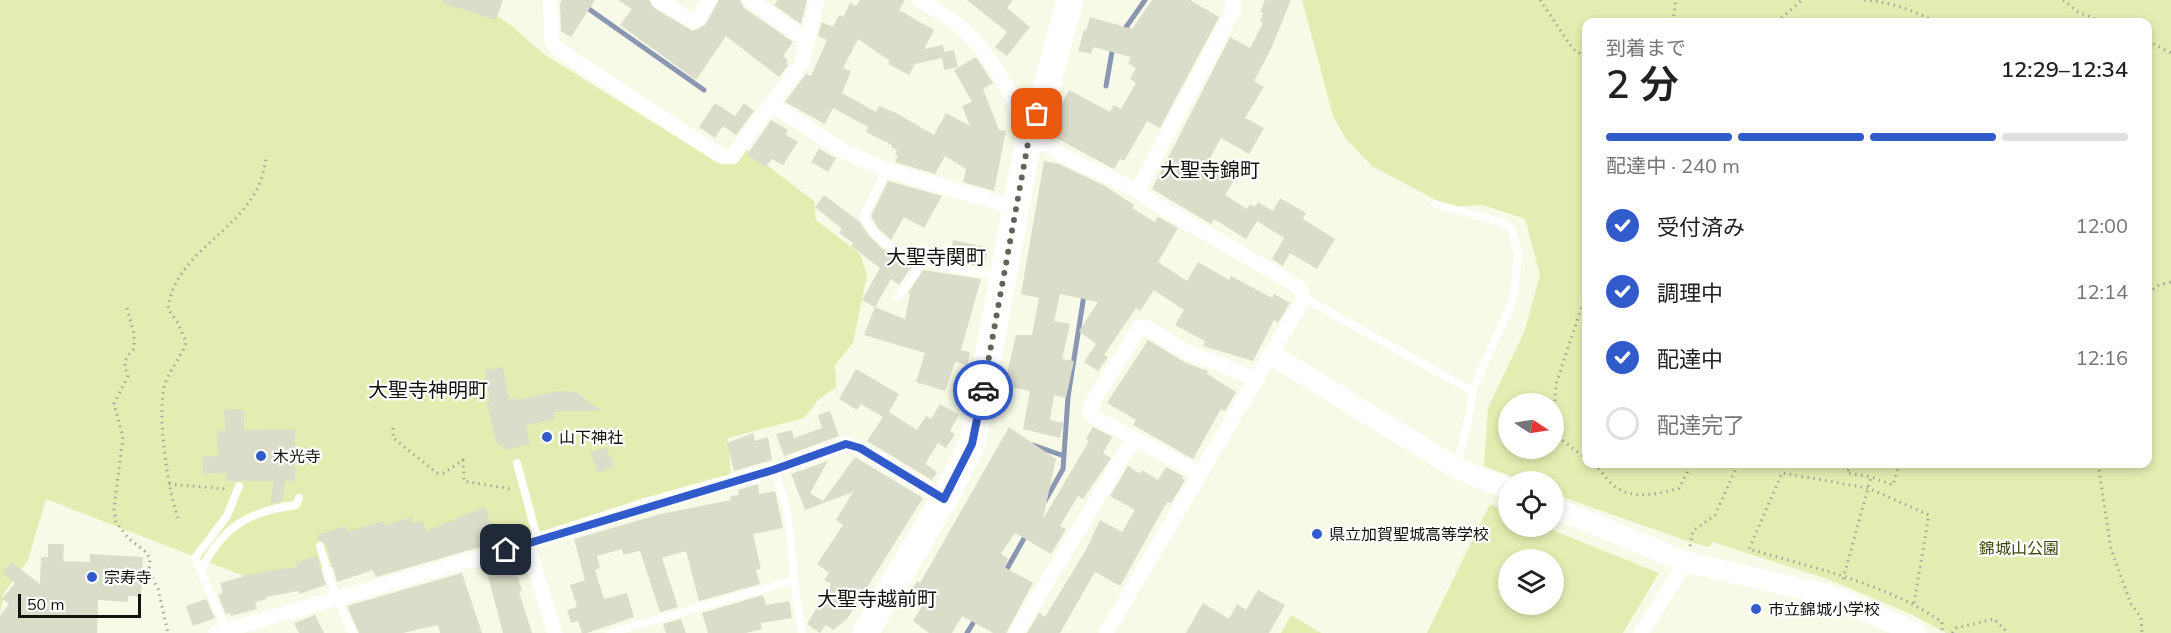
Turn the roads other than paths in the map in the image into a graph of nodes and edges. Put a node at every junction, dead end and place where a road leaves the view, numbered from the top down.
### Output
1 (550, 0) edge
2 (659, 0) edge
3 (709, 0) edge
4 (750, 0) edge
5 (817, 0) edge
6 (919, 0) edge
7 (1070, 0) edge
8 (1231, 0) edge
9 (807, 40) junction
10 (771, 104) junction
11 (1030, 132) junction
12 (887, 170) junction
13 (1138, 189) junction
14 (1435, 204) dead end
15 (1016, 208) junction
16 (920, 260) junction
17 (1003, 277) junction
18 (897, 297) dead end
19 (1304, 298) junction
20 (1272, 355) junction
21 (1258, 379) junction
22 (1472, 392) junction
23 (1134, 438) junction
24 (517, 463) dead end
25 (1456, 468) junction
26 (773, 470) junction
27 (1200, 474) junction
28 (1498, 485) edge
29 (238, 487) road end
30 (299, 498) dead end
31 (944, 499) junction
32 (1564, 512) edge
33 (533, 542) junction
34 (320, 546) dead end
35 (1686, 562) junction
36 (201, 570) junction
37 (794, 580) junction
38 (336, 598) junction
39 (223, 632) edge
40 (352, 633) edge
41 (555, 633) edge
42 (610, 633) edge
43 (802, 633) edge
44 (865, 633) edge
45 (1016, 633) edge
46 (1106, 633) edge
47 (1641, 633) edge
48 (1916, 633) edge

1 - 10 street
2 - 3 street
4 - 9 street
5 - 9 street
6 - 11 street
7 - 11 highway
8 - 13 street
9 - 10 street
10 - 12 street
11 - 13 street
11 - 15 highway
12 - 15 street
12 - 16 lane
13 - 19 street
14 - 22 lane
15 - 17 highway
16 - 17 lane
16 - 18 lane
17 - 31 highway
19 - 20 street
19 - 22 lane
20 - 21 street
20 - 25 street
21 - 23 street
21 - 27 street
22 - 25 lane
23 - 27 street
23 - 45 street
24 - 33 lane
25 - 28 street
26 - 31 street
26 - 33 street
26 - 37 lane
27 - 46 street
29 - 36 lane
30 - 36 lane
31 - 44 highway
32 - 35 street
33 - 38 street
33 - 41 street
34 - 38 lane
35 - 47 street
35 - 48 street
36 - 39 lane
37 - 42 lane
37 - 43 lane
38 - 39 street
38 - 40 lane

